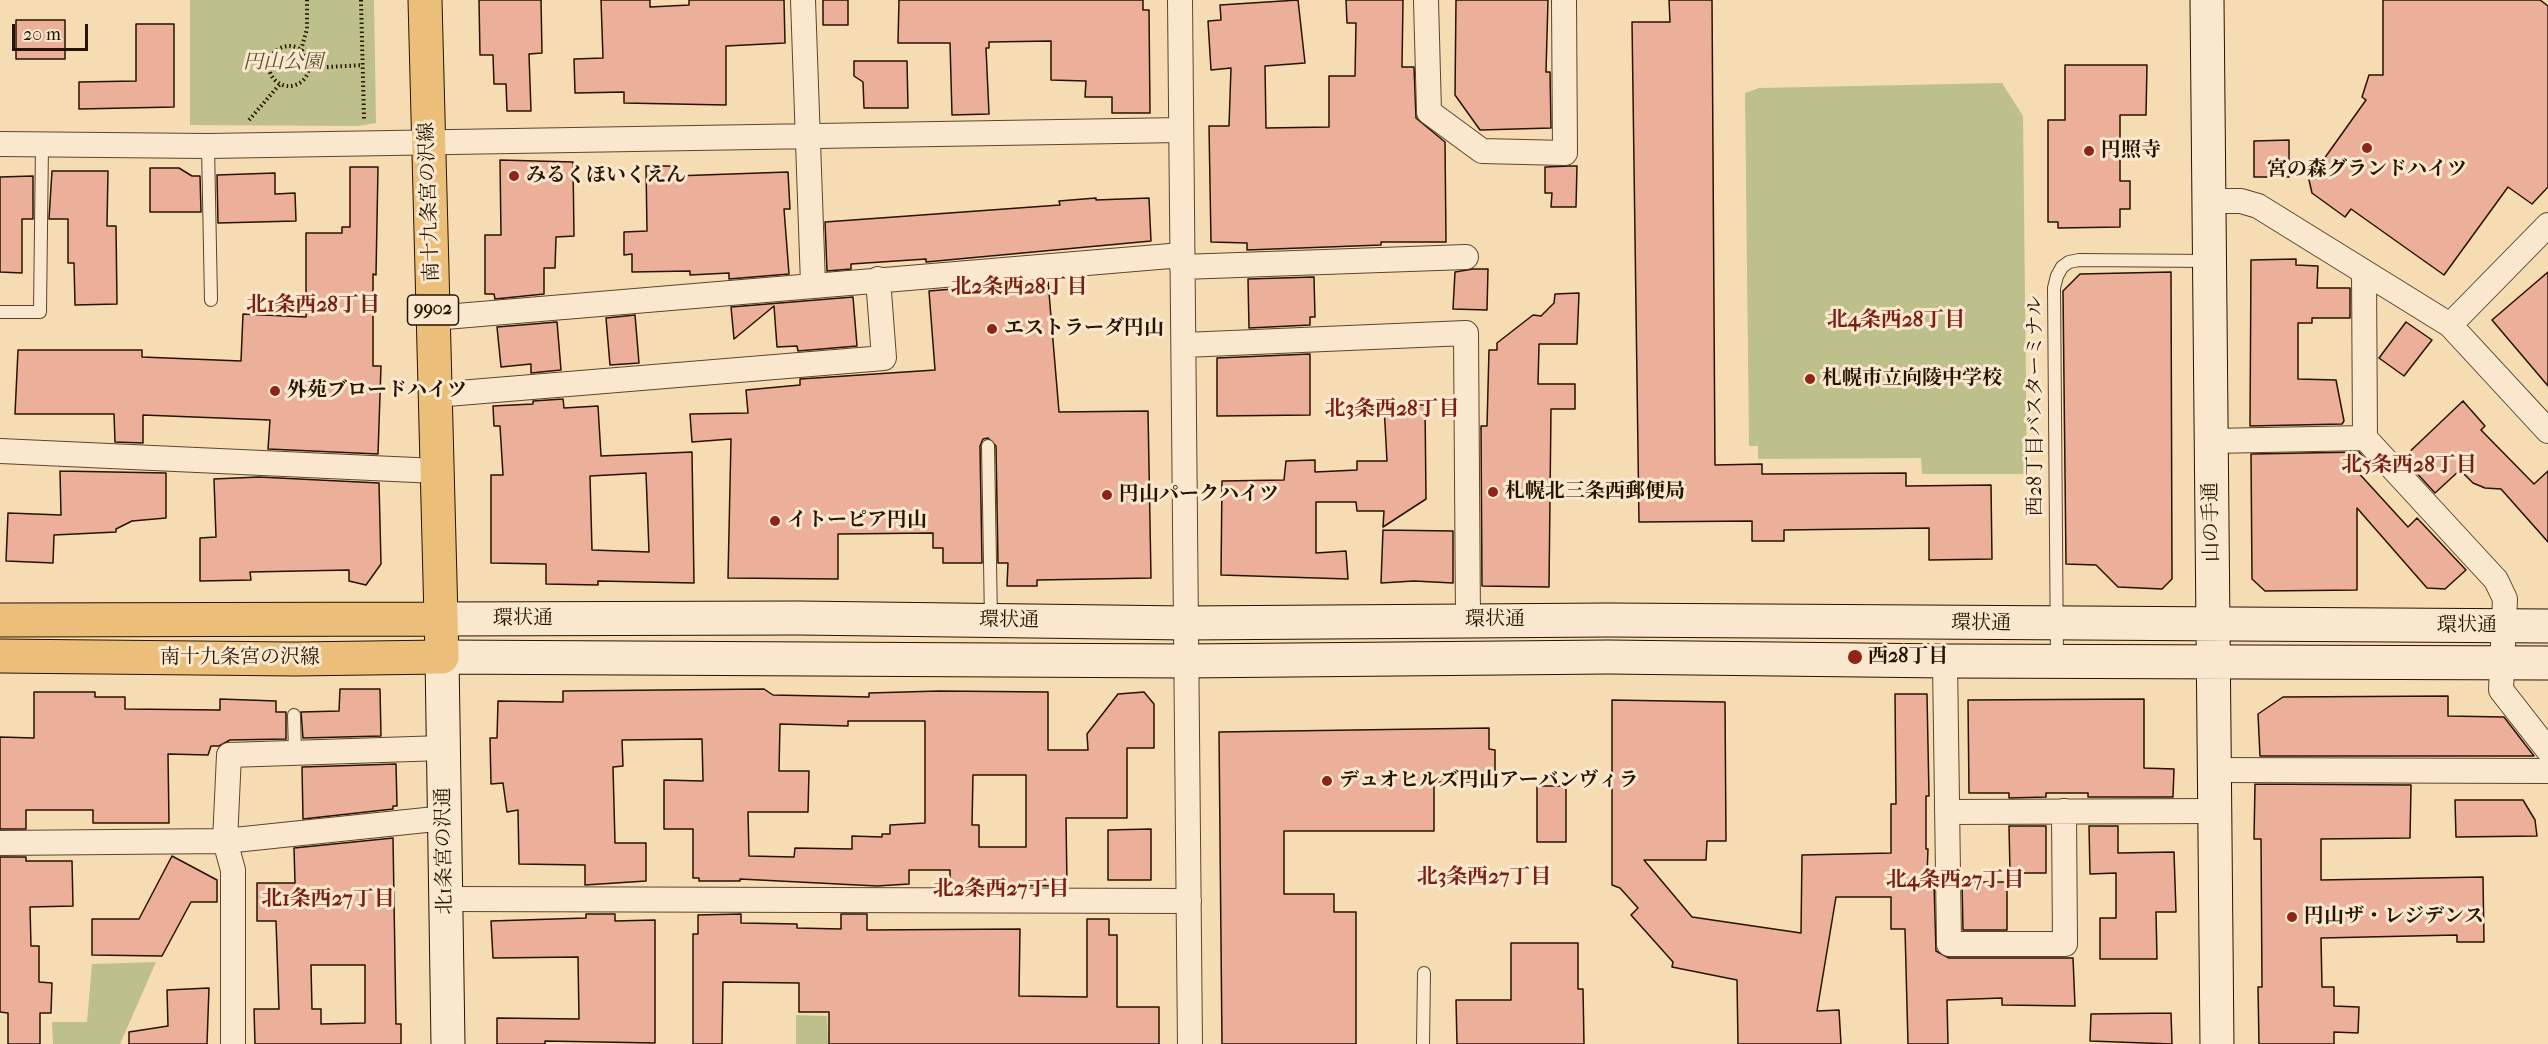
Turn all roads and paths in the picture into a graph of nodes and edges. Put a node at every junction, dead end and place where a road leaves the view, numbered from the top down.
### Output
1 (307, 0) edge
2 (362, 0) edge
3 (425, 0) edge
4 (802, 0) edge
5 (1180, 0) edge
6 (1426, 0) edge
7 (1564, 0) edge
8 (2207, 0) edge
9 (301, 50) junction
10 (363, 65) junction
11 (309, 68) junction
12 (280, 84) junction
13 (364, 122) dead end
14 (246, 124) dead end
15 (1181, 130) junction
16 (807, 136) junction
17 (428, 141) junction
18 (0, 144) edge
19 (42, 144) junction
20 (208, 146) junction
21 (2209, 201) junction
22 (2548, 225) edge
23 (1466, 257) dead end
24 (1182, 261) junction
25 (2210, 261) junction
26 (2364, 272) junction
27 (878, 279) junction
28 (813, 284) junction
29 (210, 300) dead end
30 (0, 312) edge
31 (433, 318) junction
32 (2450, 325) junction
33 (1184, 345) junction
34 (435, 395) junction
35 (2548, 431) edge
36 (2365, 438) junction
37 (2211, 441) junction
38 (988, 446) dead end
39 (0, 451) edge
40 (436, 471) junction
41 (441, 619) junction
42 (0, 620) edge
43 (1468, 620) junction
44 (991, 621) junction
45 (1186, 623) junction
46 (2057, 625) junction
47 (2212, 626) junction
48 (2504, 626) junction
49 (2548, 626) edge
50 (0, 656) edge
51 (441, 657) junction
52 (1186, 661) junction
53 (1945, 661) junction
54 (2057, 662) junction
55 (2213, 663) junction
56 (2502, 663) junction
57 (2548, 663) edge
58 (294, 715) dead end
59 (443, 748) junction
60 (2548, 750) edge
61 (295, 753) junction
62 (2214, 770) junction
63 (2548, 771) edge
64 (2064, 811) junction
65 (2215, 811) junction
66 (1947, 812) junction
67 (444, 818) junction
68 (225, 840) junction
69 (0, 843) edge
70 (447, 899) junction
71 (1189, 901) junction
72 (1424, 973) dead end
73 (233, 1044) edge
74 (448, 1044) edge
75 (1190, 1044) edge
76 (1424, 1044) edge
77 (2217, 1044) edge

1 - 9 path
2 - 10 path
3 - 17 main road, 南十九条宮の沢線 / 9902
4 - 16 street
5 - 15 street
6 - 7 street
8 - 21 street, 山の手通
9 - 11 path
9 - 12 path
10 - 11 path
10 - 13 path
11 - 12 path
12 - 14 path
15 - 16 street
15 - 24 street
16 - 17 street
16 - 28 street
17 - 20 street
17 - 31 main road, 南十九条宮の沢線 / 9902
18 - 19 street
19 - 20 street
19 - 30 lane
20 - 29 lane
21 - 25 street, 山の手通
21 - 26 street
22 - 32 street
23 - 24 street
24 - 27 street
24 - 33 street
25 - 37 street, 山の手通
25 - 46 lane, 西28丁目バスターミナル
26 - 32 street
26 - 36 street
27 - 28 street
27 - 34 street
28 - 31 street
31 - 34 main road, 南十九条宮の沢線 / 9902
32 - 35 street
33 - 43 street
33 - 45 street
34 - 40 main road, 南十九条宮の沢線 / 9902
36 - 37 street
36 - 48 street
37 - 47 street, 山の手通
38 - 44 lane
39 - 40 street
40 - 41 main road, 南十九条宮の沢線 / 9902
41 - 42 main road, 南十九条宮の沢線
41 - 44 street, 環状通
41 - 51 main road, 南十九条宮の沢線 / 9902
43 - 45 street, 環状通
43 - 46 street, 環状通
44 - 45 street, 環状通
45 - 52 street
46 - 47 street, 環状通
46 - 54 lane
47 - 48 street, 環状通
47 - 55 street, 山の手通
48 - 49 street, 環状通
48 - 56 street
50 - 51 main road, 南十九条宮の沢線
51 - 52 street, 環状通
51 - 59 street, 北1条宮の沢通
52 - 53 street, 環状通
52 - 71 street
53 - 54 street, 環状通
53 - 66 street
54 - 55 street, 環状通
55 - 56 street, 環状通
55 - 62 street, 山の手通
56 - 57 street, 環状通
56 - 60 street
58 - 61 lane
59 - 61 street
59 - 67 street, 北1条宮の沢通
61 - 68 street
62 - 63 street
62 - 65 street, 山の手通
64 - 65 street
64 - 66 street
64 - 66 street
65 - 77 street, 山の手通
67 - 68 street
67 - 70 street, 北1条宮の沢通
68 - 69 street
68 - 73 street
70 - 71 street
70 - 74 street, 北1条宮の沢通
71 - 75 street
72 - 76 lane

